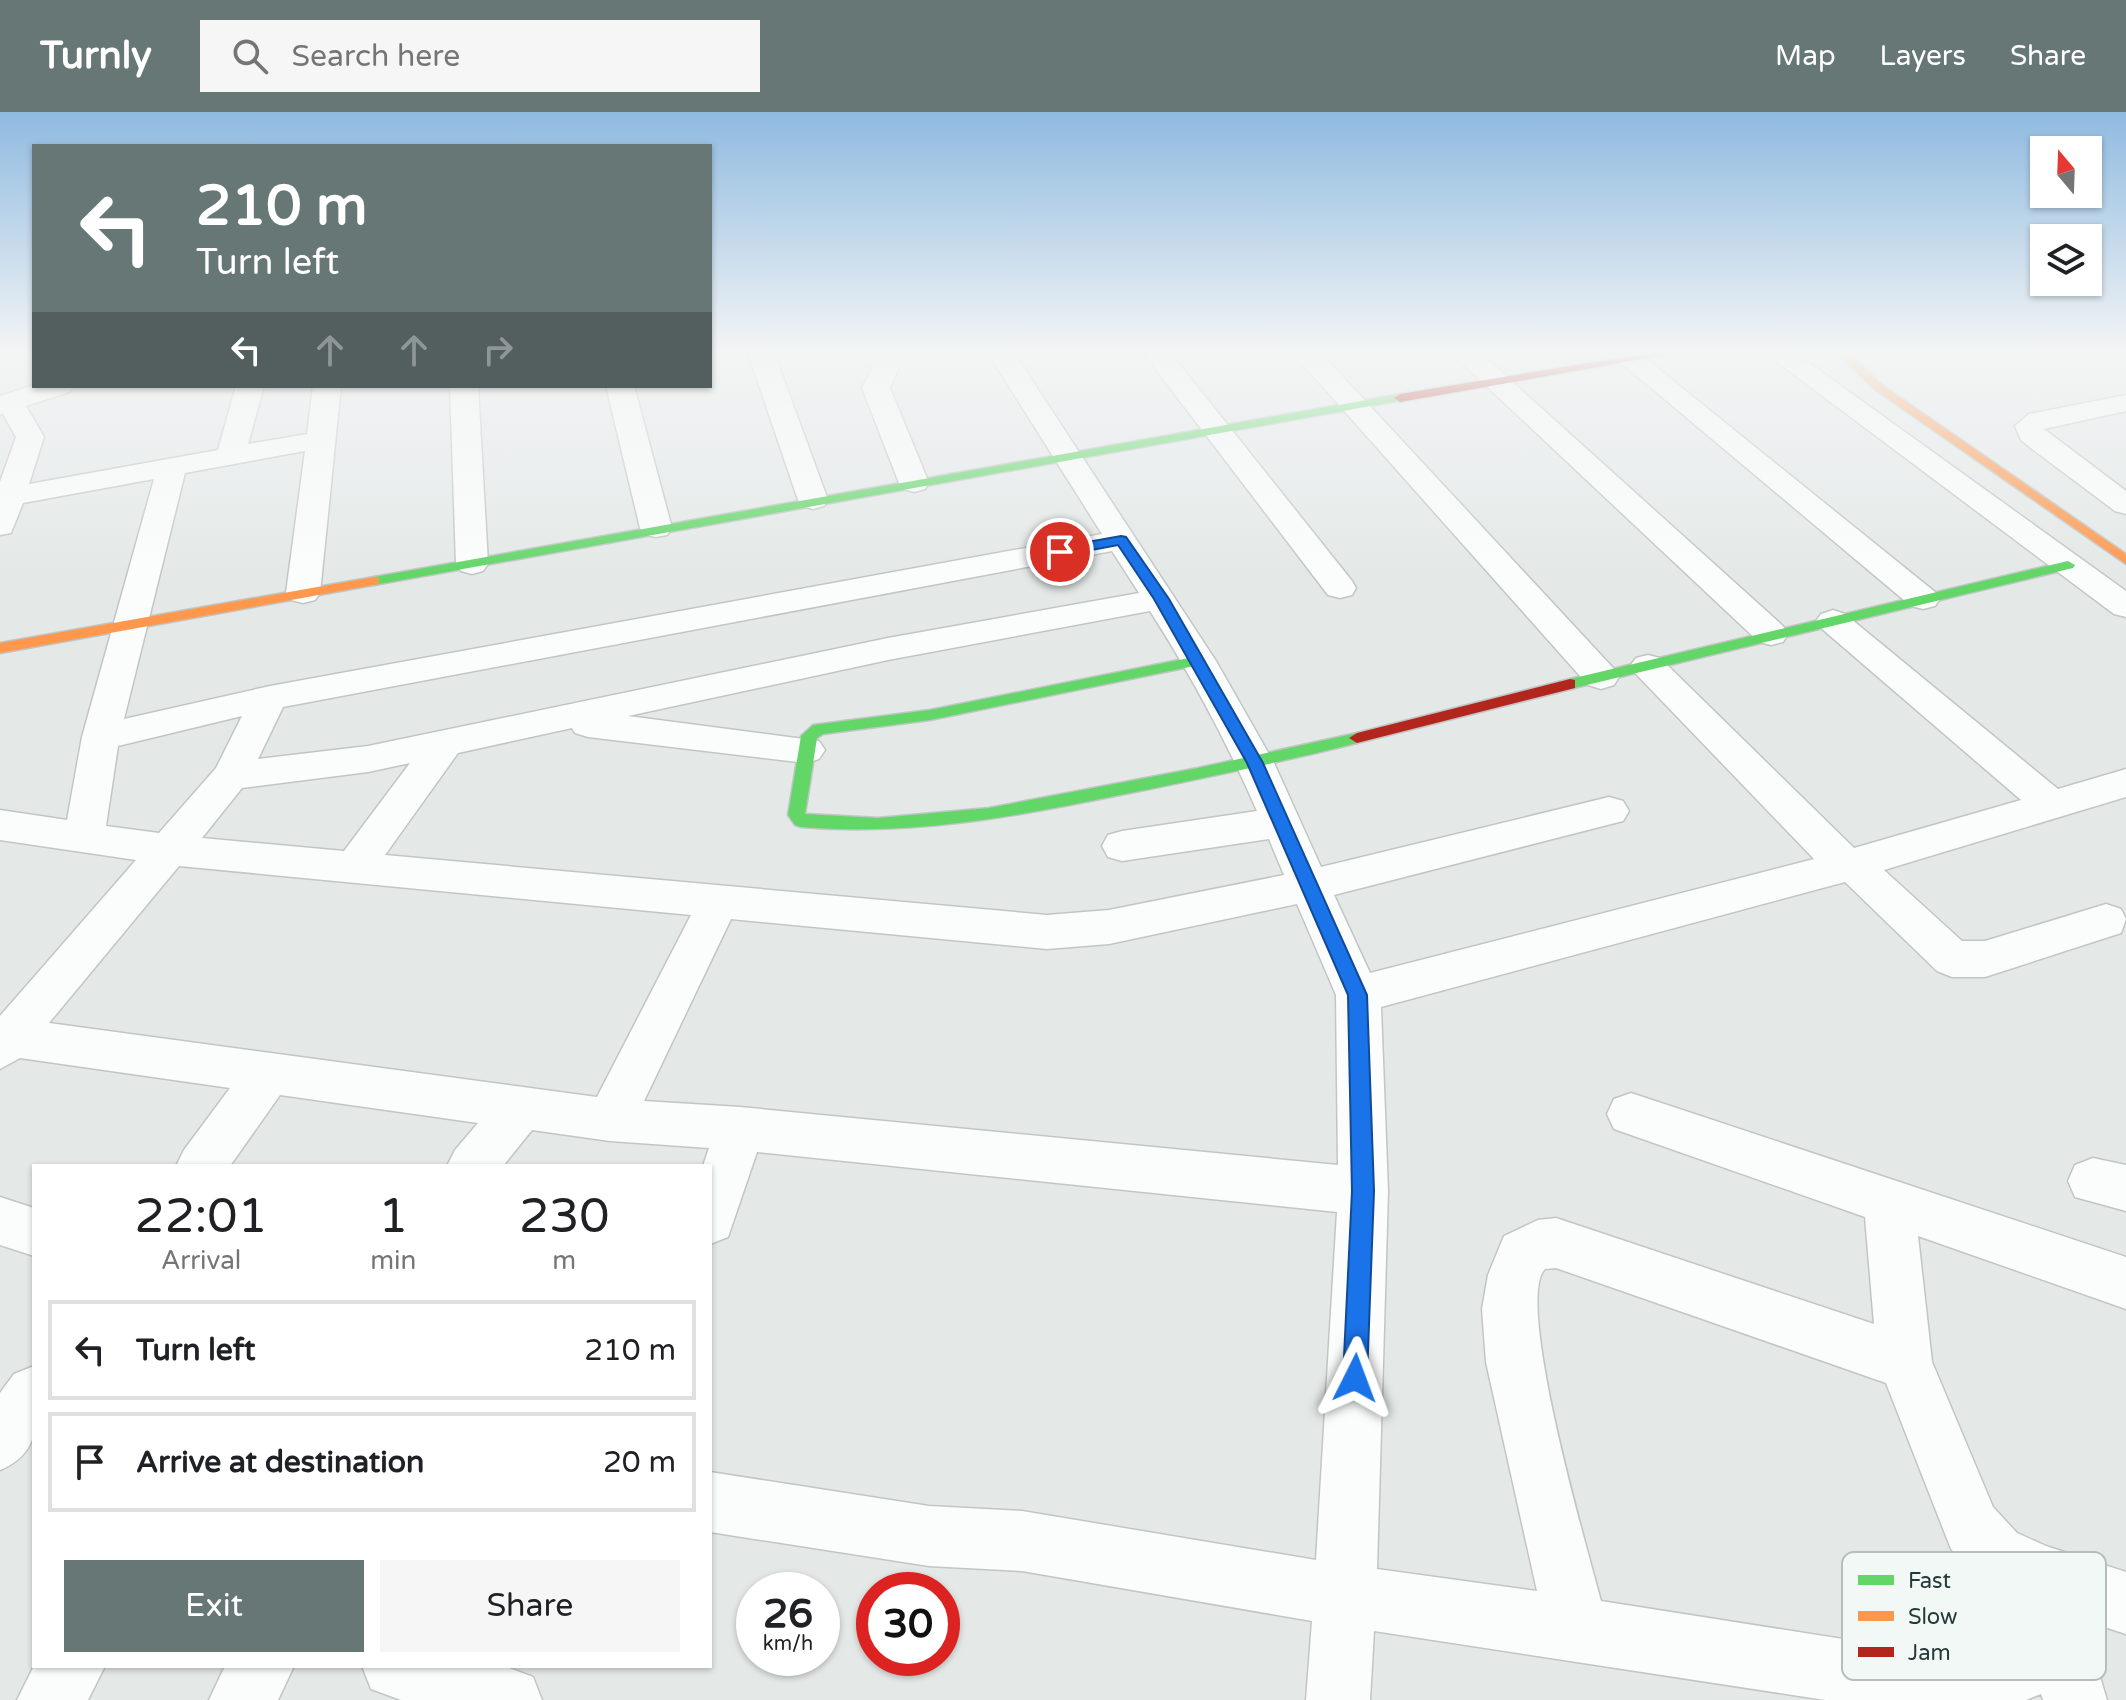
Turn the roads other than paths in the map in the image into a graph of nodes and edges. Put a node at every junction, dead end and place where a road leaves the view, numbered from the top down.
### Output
1 (20, 424) edge
2 (240, 424) edge
3 (322, 424) edge
4 (466, 424) edge
5 (630, 424) edge
6 (786, 424) edge
7 (889, 424) edge
8 (1046, 424) edge
9 (1215, 424) edge
10 (1241, 424) edge
11 (1371, 424) edge
12 (1542, 424) edge
13 (1710, 424) edge
14 (1875, 424) edge
15 (1931, 424) edge
16 (2032, 424) edge
17 (1218, 428) junction
18 (320, 440) junction
19 (231, 455) junction
20 (1066, 456) junction
21 (172, 468) junction
22 (914, 483) junction
23 (813, 500) junction
24 (2126, 505) edge
25 (4, 513) edge
26 (656, 528) junction
27 (1121, 540) junction
28 (2126, 560) edge
29 (472, 564) junction
30 (2068, 565) junction
31 (1340, 588) dead end
32 (303, 593) junction
33 (1162, 599) junction
34 (1923, 599) junction
35 (2126, 607) edge
36 (1833, 621) junction
37 (131, 625) junction
38 (1771, 634) junction
39 (0, 648) edge
40 (1199, 661) junction
41 (1648, 666) junction
42 (1601, 677) junction
43 (270, 698) junction
44 (551, 719) junction
45 (101, 737) junction
46 (445, 744) junction
47 (806, 750) junction
48 (1255, 763) junction
49 (231, 776) junction
50 (2126, 783) edge
51 (2052, 805) junction
52 (1609, 811) dead end
53 (1282, 822) junction
54 (0, 825) edge
55 (84, 837) junction
56 (1122, 846) dead end
57 (171, 850) junction
58 (1849, 865) junction
59 (354, 867) junction
60 (1311, 885) junction
61 (719, 901) junction
62 (2106, 921) dead end
63 (1358, 995) junction
64 (3, 1041) edge
65 (269, 1073) junction
66 (521, 1108) junction
67 (1631, 1114) dead end
68 (610, 1120) junction
69 (740, 1129) junction
70 (202, 1164) edge
71 (474, 1164) edge
72 (1363, 1191) junction
73 (1889, 1202) junction
74 (712, 1214) edge
75 (0, 1221) edge
76 (32, 1231) edge
77 (2126, 1283) edge
78 (1905, 1362) junction
79 (32, 1397) edge
80 (0, 1441) edge
81 (712, 1502) edge
82 (1994, 1552) edge
83 (1345, 1596) junction
84 (2106, 1596) edge
85 (2126, 1603) edge
86 (1576, 1628) junction
87 (72, 1668) edge
88 (261, 1668) edge
89 (401, 1668) edge
90 (1842, 1671) edge
91 (1901, 1680) edge
92 (2010, 1680) edge
93 (49, 1700) edge
94 (241, 1700) edge
95 (510, 1700) edge
96 (1338, 1700) edge

1 - 25 street
2 - 19 street
3 - 18 street
4 - 29 street
5 - 26 street
6 - 23 street
7 - 22 street
8 - 20 street
9 - 17 street
10 - 17 street
11 - 42 street
12 - 38 street
13 - 34 street
14 - 30 street
15 - 28 street
16 - 24 street
17 - 20 street
17 - 31 street
18 - 19 street
18 - 32 street
19 - 21 street
20 - 22 street
20 - 27 street
21 - 25 street
21 - 37 street
22 - 23 street
23 - 26 street
26 - 29 street
27 - 33 street
27 - 43 street
29 - 32 street
30 - 34 street
30 - 35 street
32 - 37 street
33 - 40 street
33 - 44 street
34 - 36 street
36 - 38 street
36 - 51 street
37 - 39 street
37 - 45 street
38 - 41 street
40 - 47 street
40 - 48 street
41 - 42 street
41 - 58 street
42 - 48 street
43 - 45 street
43 - 49 street
44 - 46 street
44 - 47 street
45 - 55 street
46 - 49 street
46 - 59 street
47 - 48 street
48 - 53 street
49 - 57 street
50 - 51 street
51 - 58 street
52 - 60 street
53 - 56 street
53 - 60 street
54 - 55 street
55 - 57 street
57 - 59 street
57 - 64 street
58 - 62 street
58 - 63 street
59 - 61 street
60 - 61 street
60 - 63 street
61 - 68 street
63 - 72 street
64 - 65 street
65 - 66 street
65 - 70 street
66 - 68 street
66 - 71 street
67 - 73 street
68 - 69 street
69 - 72 street
69 - 74 street
72 - 83 street
73 - 77 street
73 - 78 street
75 - 76 street
78 - 82 street
78 - 86 street
79 - 80 street
81 - 83 street
83 - 86 street
83 - 96 street
84 - 85 street
86 - 90 street
87 - 93 street
88 - 94 street
89 - 95 street
91 - 92 street

